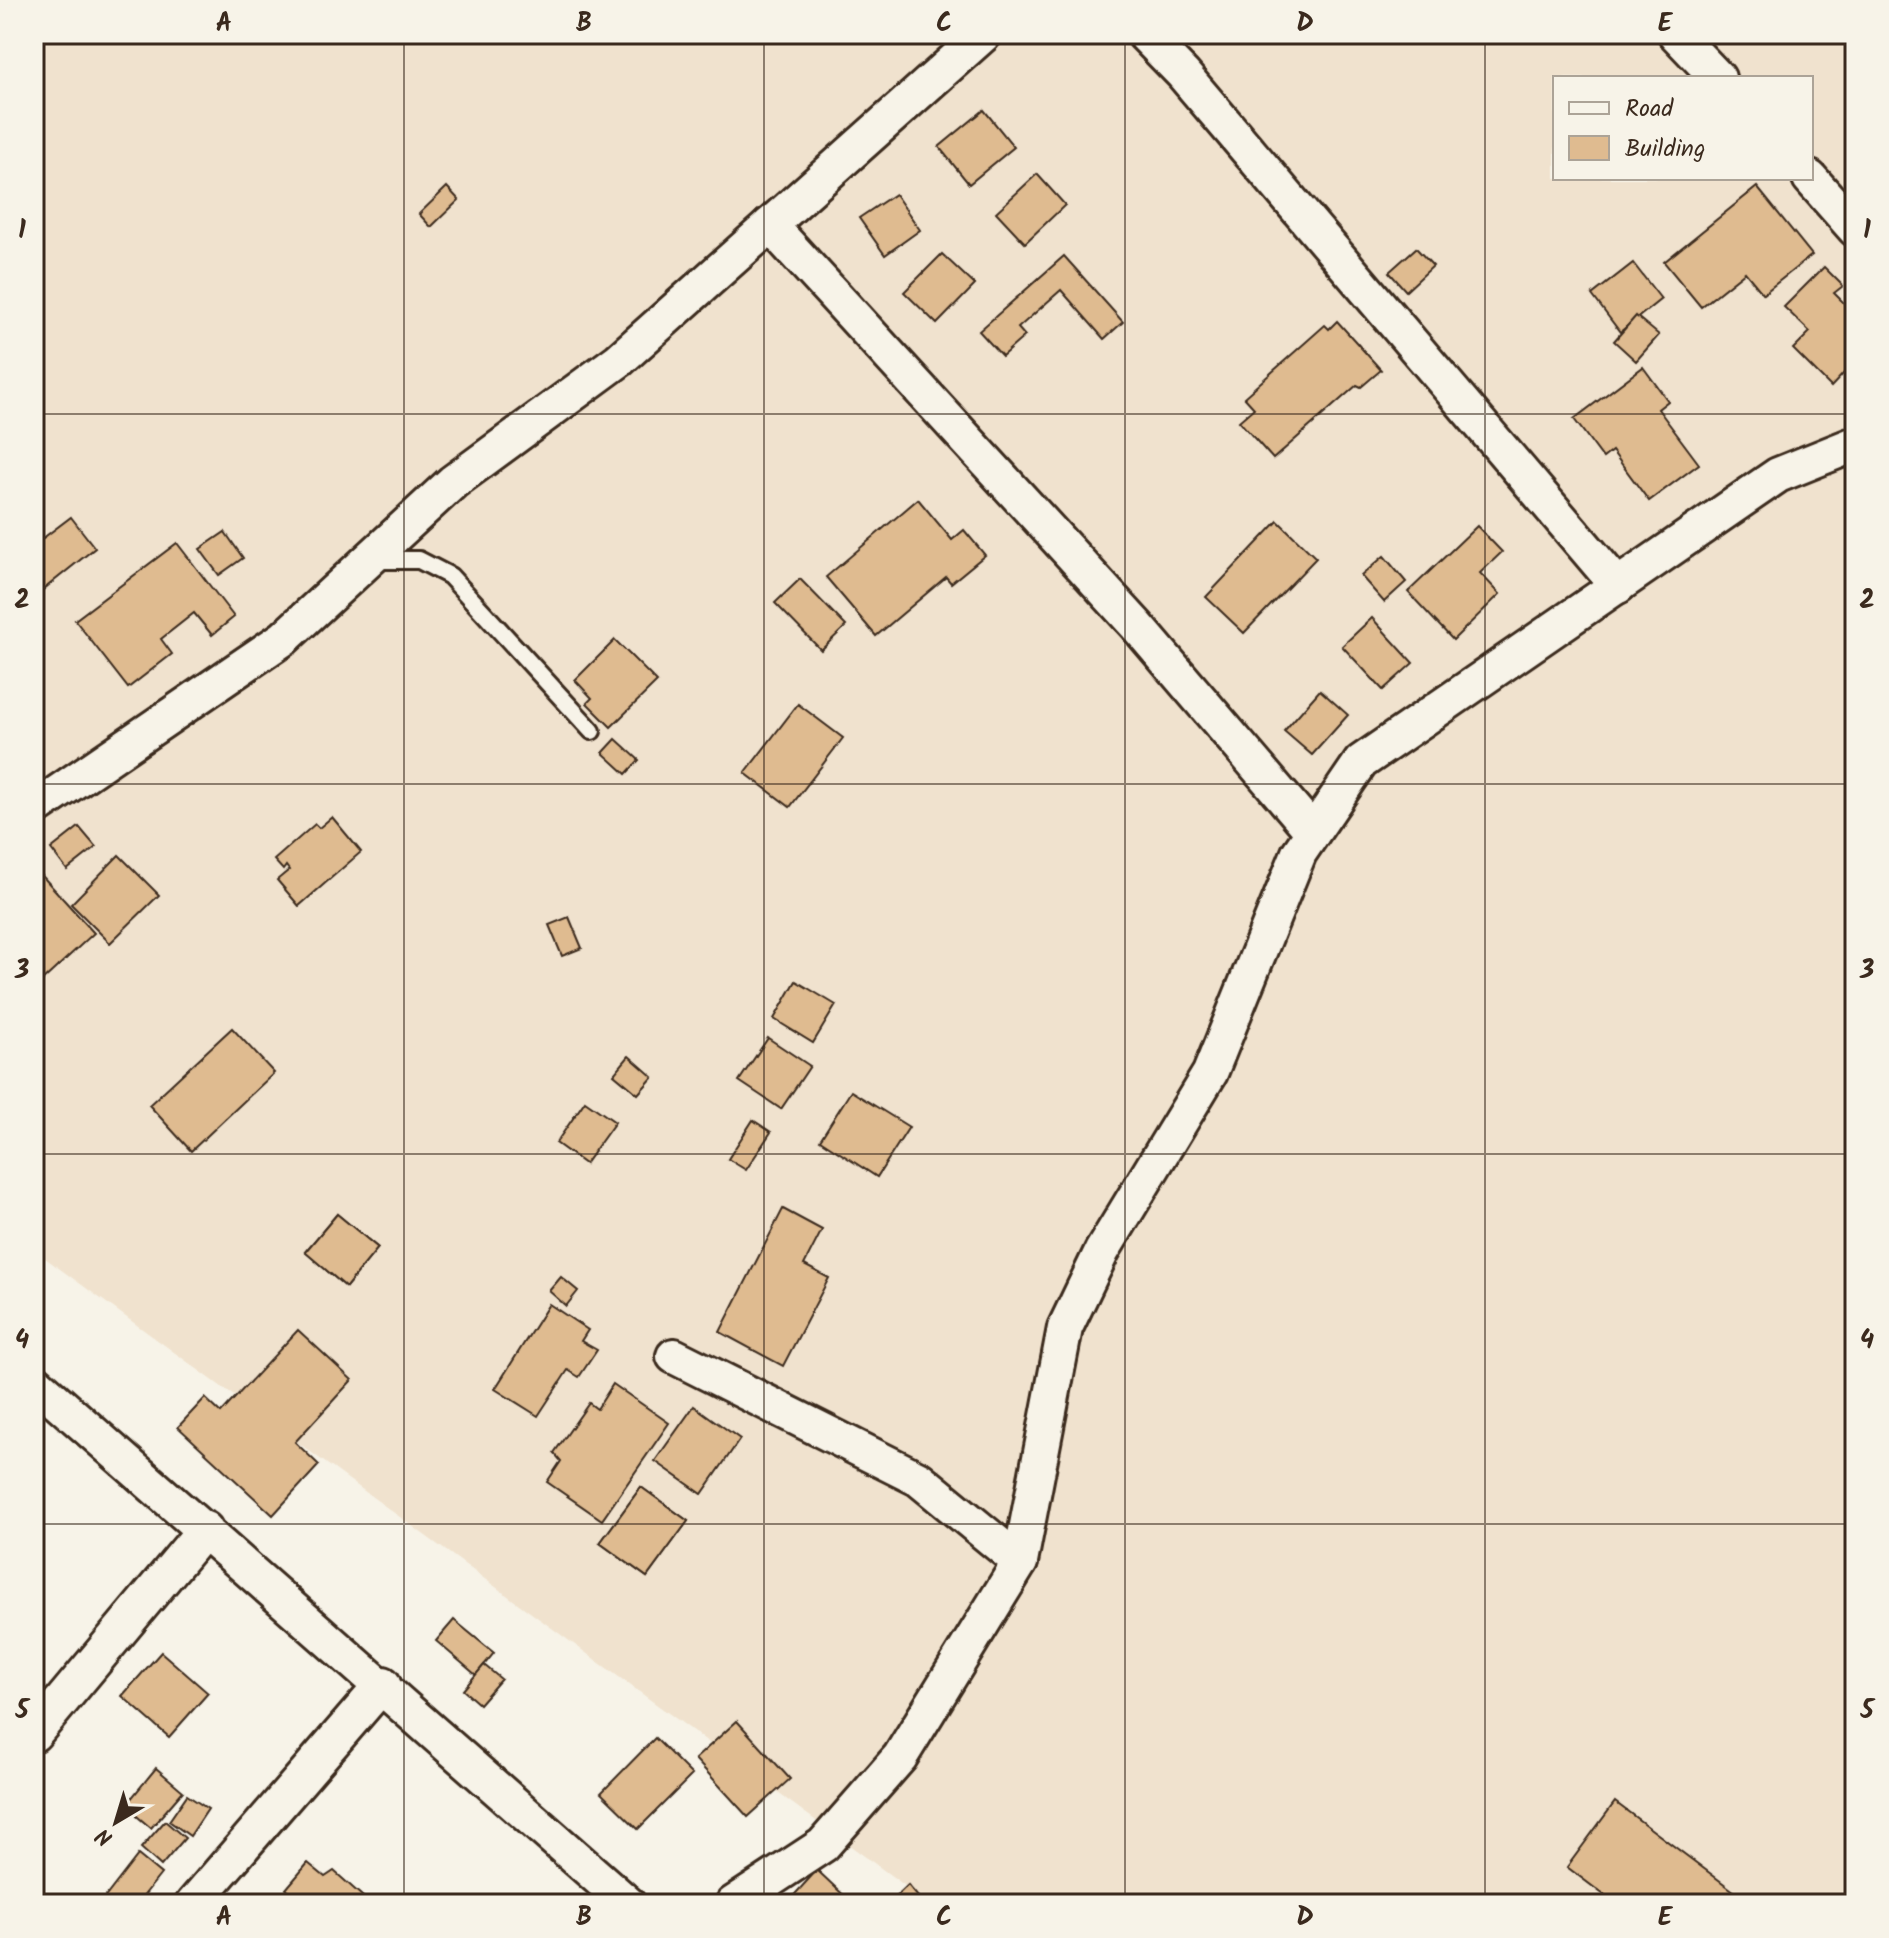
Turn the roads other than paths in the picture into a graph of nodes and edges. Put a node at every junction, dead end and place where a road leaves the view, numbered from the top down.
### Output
1 (984, 34) edge
2 (1144, 34) edge
3 (1676, 34) edge
4 (1716, 76) edge
5 (1812, 180) edge
6 (770, 225) junction
7 (1855, 229) edge
8 (1855, 444) edge
9 (363, 562) junction
10 (1618, 586) junction
11 (592, 731) dead end
12 (34, 809) edge
13 (1313, 832) junction
14 (674, 1356) dead end
15 (34, 1381) edge
16 (205, 1529) junction
17 (1020, 1562) junction
18 (383, 1684) junction
19 (34, 1734) edge
20 (193, 1904) edge
21 (628, 1904) edge
22 (733, 1904) edge

1 - 6 street
2 - 10 street
3 - 4 street
5 - 7 street
6 - 9 street
6 - 13 street
8 - 10 street
9 - 11 lane
9 - 12 street
10 - 13 street
13 - 17 street
14 - 17 street
15 - 16 street
16 - 18 street
16 - 19 street
17 - 22 street
18 - 20 street
18 - 21 street

